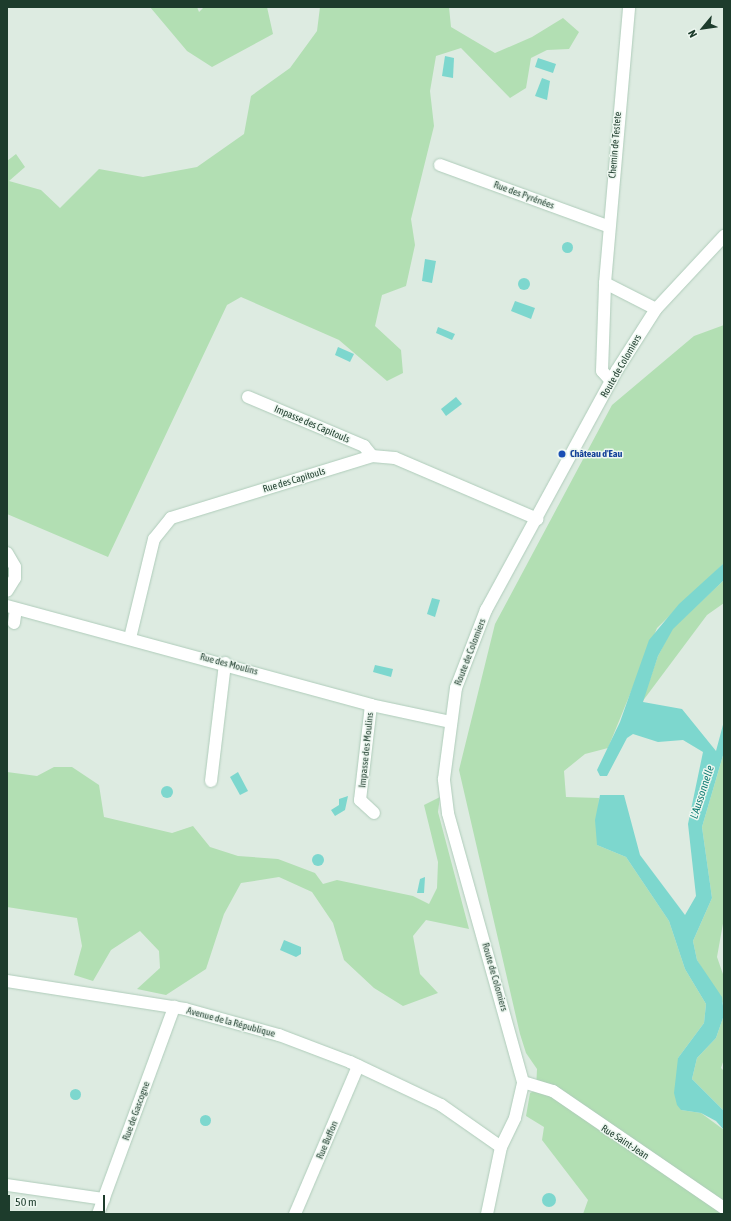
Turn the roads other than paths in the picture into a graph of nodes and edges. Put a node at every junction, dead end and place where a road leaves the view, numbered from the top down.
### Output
1 (629, 7) edge
2 (440, 165) dead end
3 (608, 226) junction
4 (724, 236) edge
5 (605, 283) junction
6 (656, 309) junction
7 (611, 382) junction
8 (248, 397) dead end
9 (372, 456) junction
10 (537, 519) junction
11 (7, 553) edge
12 (7, 592) edge
13 (12, 607) edge
14 (14, 623) dead end
15 (130, 638) junction
16 (225, 662) junction
17 (371, 705) junction
18 (451, 722) junction
19 (211, 781) dead end
20 (374, 813) dead end
21 (7, 981) edge
22 (174, 1008) junction
23 (358, 1066) junction
24 (523, 1082) junction
25 (501, 1147) junction
26 (7, 1186) edge
27 (104, 1199) junction
28 (724, 1208) edge
29 (98, 1214) edge
30 (295, 1214) edge
31 (487, 1214) edge

1 - 3 street, Chemin de Testete
2 - 3 street, Rue des Pyrénées
3 - 5 street, Chemin de Testete
4 - 6 street, Route de Colomiers
5 - 6 street
5 - 7 street, Chemin de Testete
6 - 7 street, Route de Colomiers
7 - 10 street, Route de Colomiers
8 - 9 street, Impasse des Capitouls
9 - 10 street, Rue des Capitouls
9 - 15 street, Rue des Capitouls
10 - 18 street, Route de Colomiers
11 - 12 street
13 - 14 street
13 - 15 street, Rue des Moulins
15 - 16 street, Rue des Moulins
16 - 17 street, Rue des Moulins
16 - 19 street
17 - 18 street, Rue des Moulins
17 - 20 street, Impasse des Moulins
18 - 24 street, Route de Colomiers
21 - 22 street, Avenue de la République
22 - 23 street, Avenue de la République
22 - 27 street, Rue de Gascogne
23 - 25 street, Avenue de la République
23 - 30 street, Rue Buffon
24 - 25 street, Route de Colomiers
24 - 28 street, Rue Saint-Jean
25 - 31 street, Route de Colomiers
26 - 27 street
27 - 29 street, Rue de Gascogne

